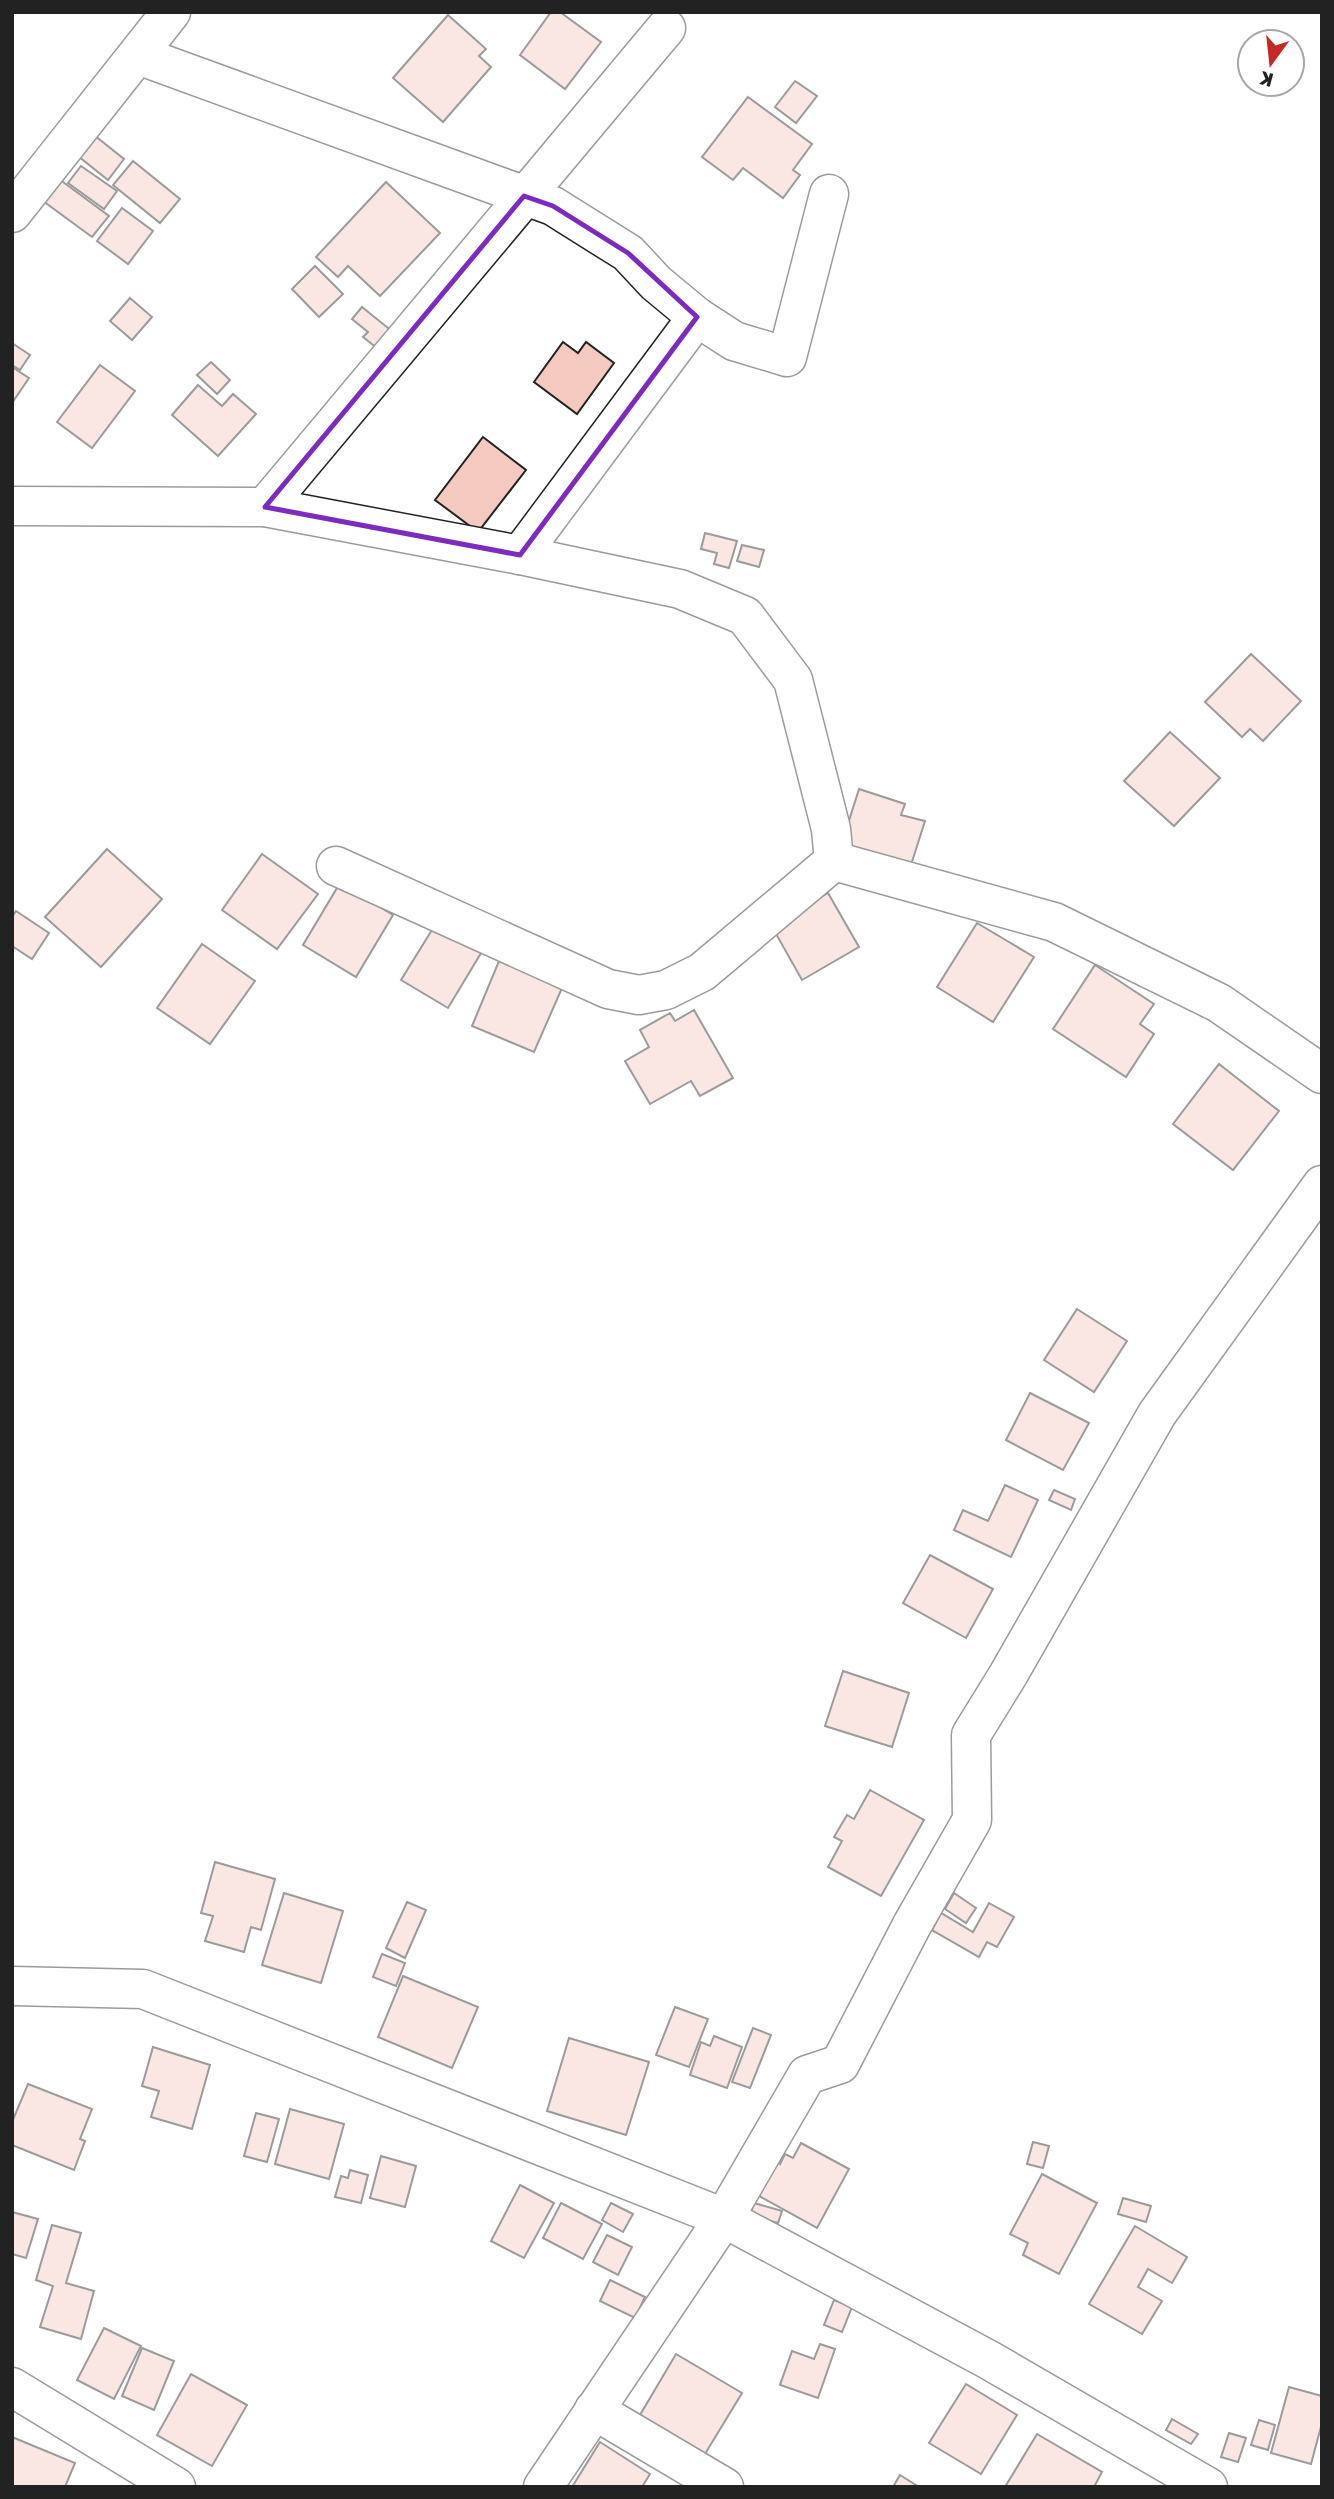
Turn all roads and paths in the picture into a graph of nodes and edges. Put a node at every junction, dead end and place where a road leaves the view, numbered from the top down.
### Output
1 (171, 12) edge
2 (666, 27) dead end
3 (138, 55) junction
4 (829, 194) dead end
5 (524, 196) junction
6 (12, 213) edge
7 (697, 317) junction
8 (12, 506) edge
9 (265, 507) junction
10 (520, 555) junction
11 (834, 861) junction
12 (336, 866) dead end
13 (1322, 1074) edge
14 (1322, 1185) edge
15 (12, 1986) edge
16 (724, 2218) junction
17 (12, 2387) edge
18 (594, 2410) junction
19 (176, 2487) edge
20 (543, 2487) edge
21 (724, 2487) edge
22 (1208, 2487) edge

1 - 3 street
2 - 5 street
3 - 5 street
3 - 6 street
4 - 7 street
5 - 7 street
5 - 9 street
7 - 10 street
8 - 9 street
9 - 10 street
10 - 11 street
11 - 12 street
11 - 13 street
14 - 16 street
15 - 16 street
16 - 18 street
16 - 22 street
17 - 19 street
18 - 20 street
18 - 21 street

